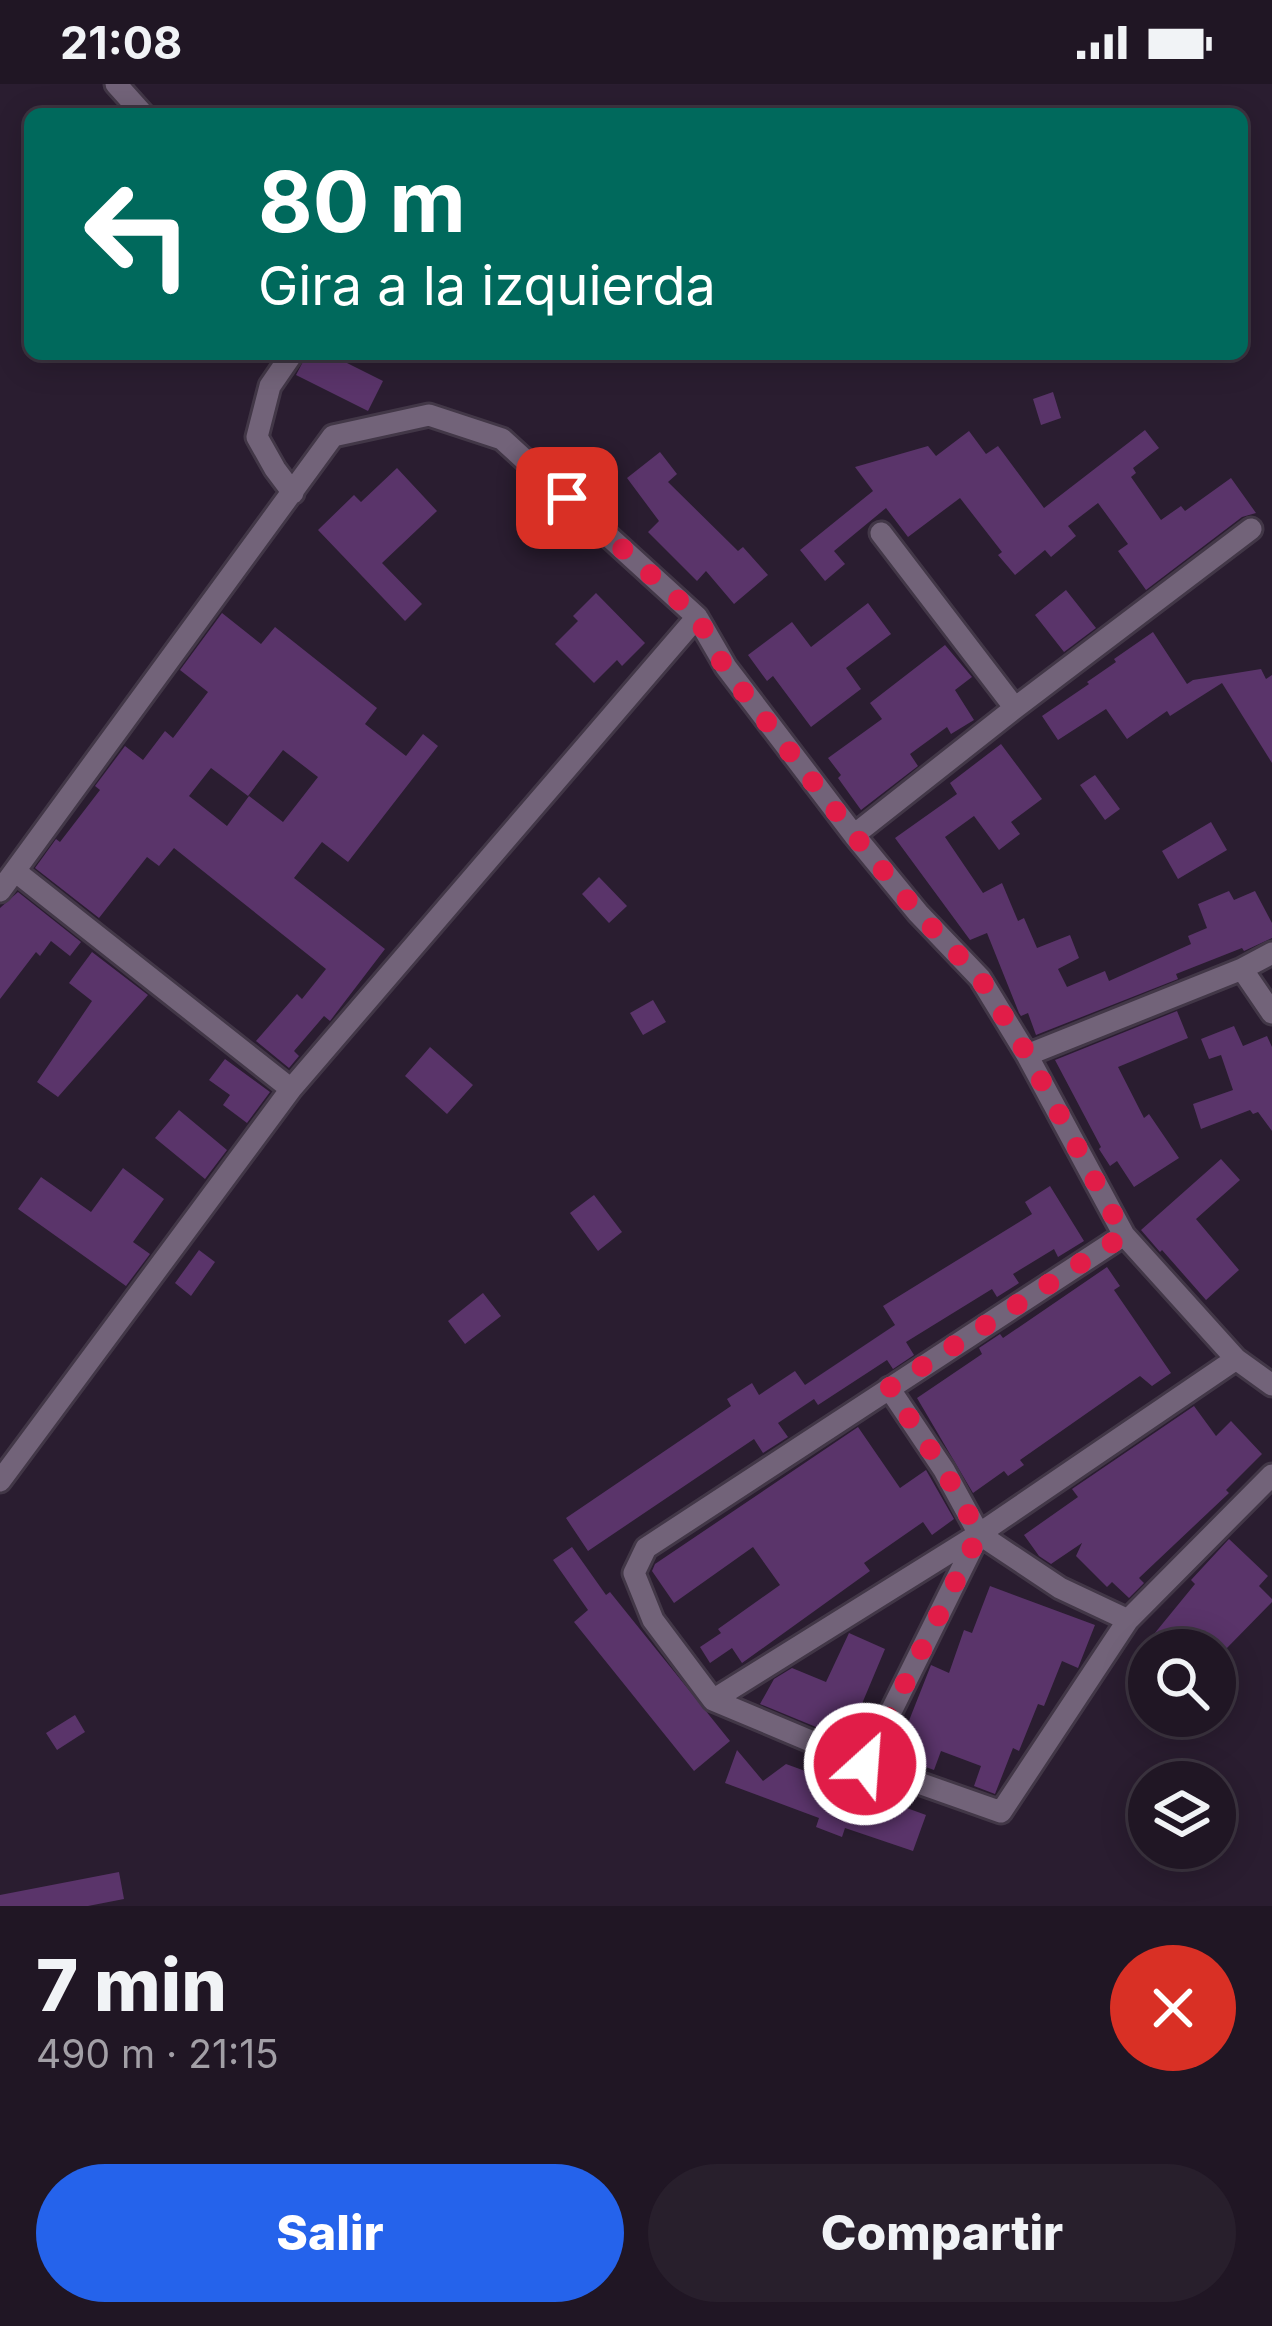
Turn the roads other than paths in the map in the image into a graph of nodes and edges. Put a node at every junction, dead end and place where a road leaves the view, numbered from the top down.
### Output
1 (116, 84) edge
2 (137, 108) edge
3 (288, 360) edge
4 (293, 493) junction
5 (1251, 529) dead end
6 (881, 532) dead end
7 (697, 617) junction
8 (1015, 708) junction
9 (854, 835) junction
10 (15, 871) junction
11 (0, 891) edge
12 (1272, 952) edge
13 (1242, 969) junction
14 (1272, 1013) edge
15 (1027, 1054) junction
16 (291, 1089) junction
17 (1124, 1235) junction
18 (1236, 1358) junction
19 (1272, 1385) edge
20 (889, 1388) junction
21 (1272, 1474) edge
22 (0, 1481) edge
23 (979, 1534) junction
24 (1128, 1620) junction
25 (713, 1700) junction
26 (865, 1764) junction

1 - 2 street
3 - 4 street
4 - 7 street
4 - 10 street
5 - 8 street
6 - 8 street
7 - 9 street
7 - 16 street
8 - 9 street
9 - 15 street
10 - 11 street
10 - 16 street
12 - 13 street
13 - 14 street
13 - 15 street
15 - 17 street
16 - 22 street
17 - 18 street
17 - 20 street
18 - 19 street
18 - 23 street
20 - 23 street
20 - 25 street
21 - 24 street
23 - 24 street
23 - 25 street
23 - 26 street
24 - 26 street
25 - 26 street

